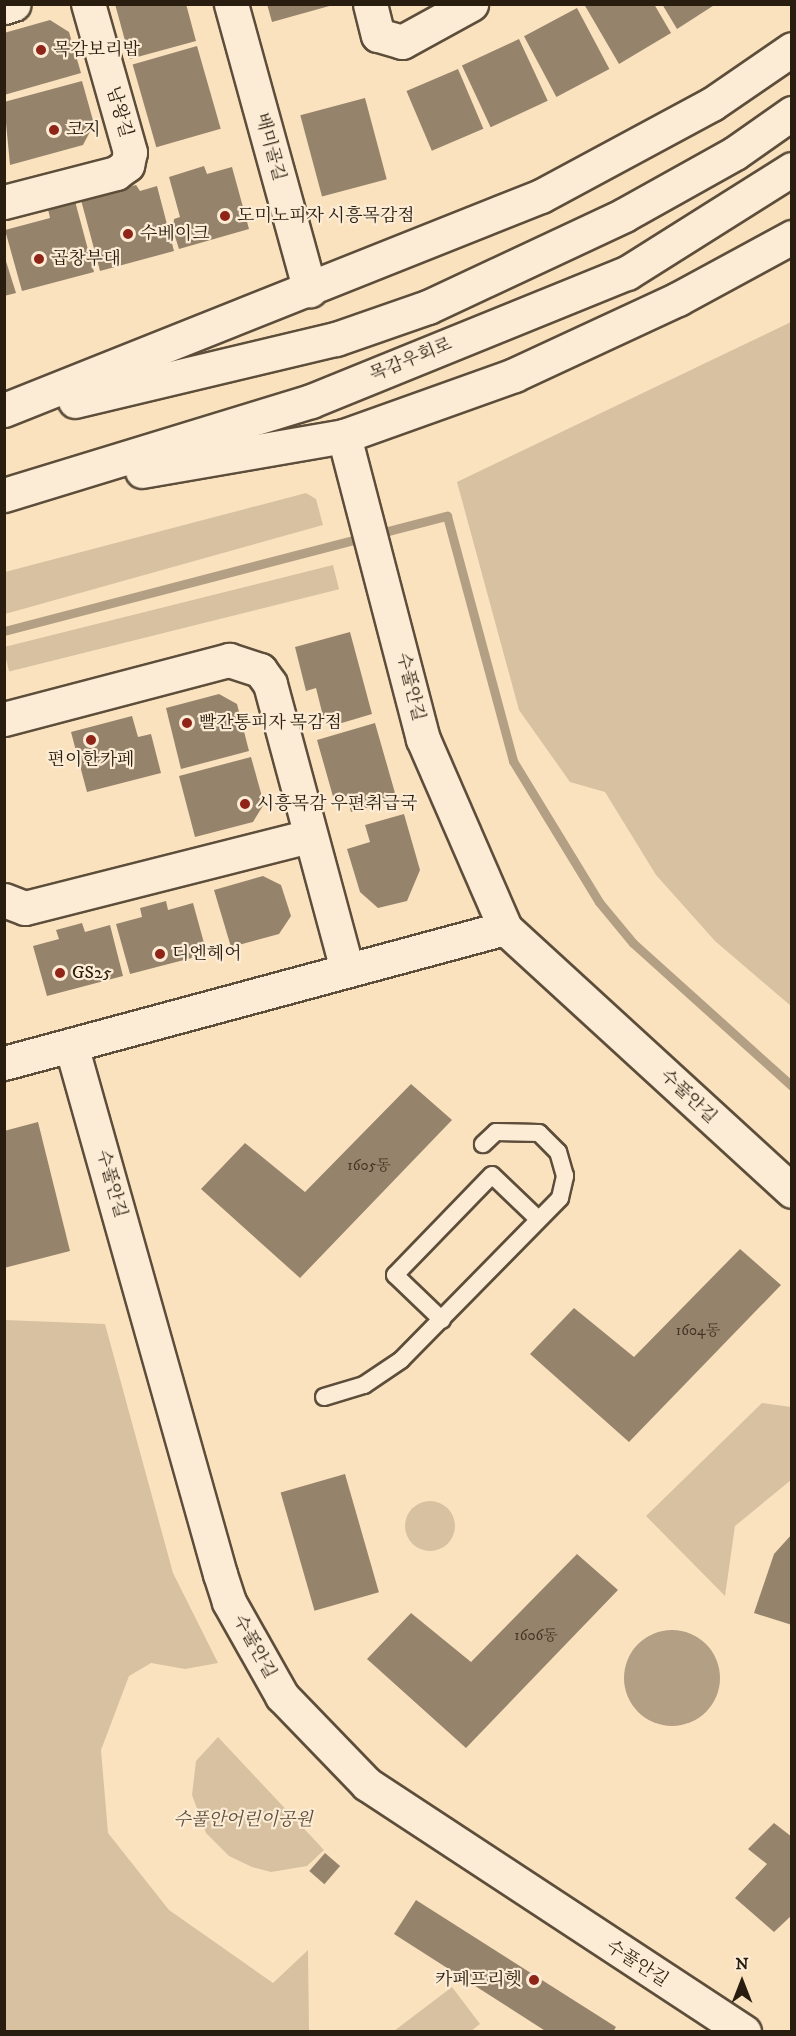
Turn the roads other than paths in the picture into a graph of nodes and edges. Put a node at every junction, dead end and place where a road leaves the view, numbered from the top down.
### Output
1 (14, 4) edge
2 (88, 4) edge
3 (231, 4) edge
4 (370, 4) edge
5 (471, 4) edge
6 (4, 7) edge
7 (792, 49) edge
8 (792, 113) edge
9 (792, 169) edge
10 (4, 202) edge
11 (792, 237) edge
12 (310, 290) junction
13 (4, 410) edge
14 (4, 417) edge
15 (344, 436) junction
16 (4, 497) edge
17 (4, 719) edge
18 (309, 836) junction
19 (4, 900) edge
20 (505, 928) junction
21 (347, 969) junction
22 (71, 1045) junction
23 (4, 1063) edge
24 (483, 1144) dead end
25 (792, 1191) edge
26 (538, 1219) junction
27 (442, 1320) junction
28 (324, 1397) dead end
29 (744, 2031) edge

1 - 6 street
2 - 10 street, 남왕길
3 - 12 street, 배미골길
4 - 5 street
7 - 12 street
8 - 14 street
9 - 16 street, 목감우회로
11 - 15 street
12 - 13 street
15 - 16 street
15 - 20 street, 수풀안길
17 - 18 street
18 - 19 street
18 - 21 street
20 - 21 street
20 - 25 street, 수풀안길
21 - 22 street
22 - 23 street
22 - 29 street, 수풀안길
24 - 26 lane
26 - 27 lane
26 - 27 lane
27 - 28 lane

